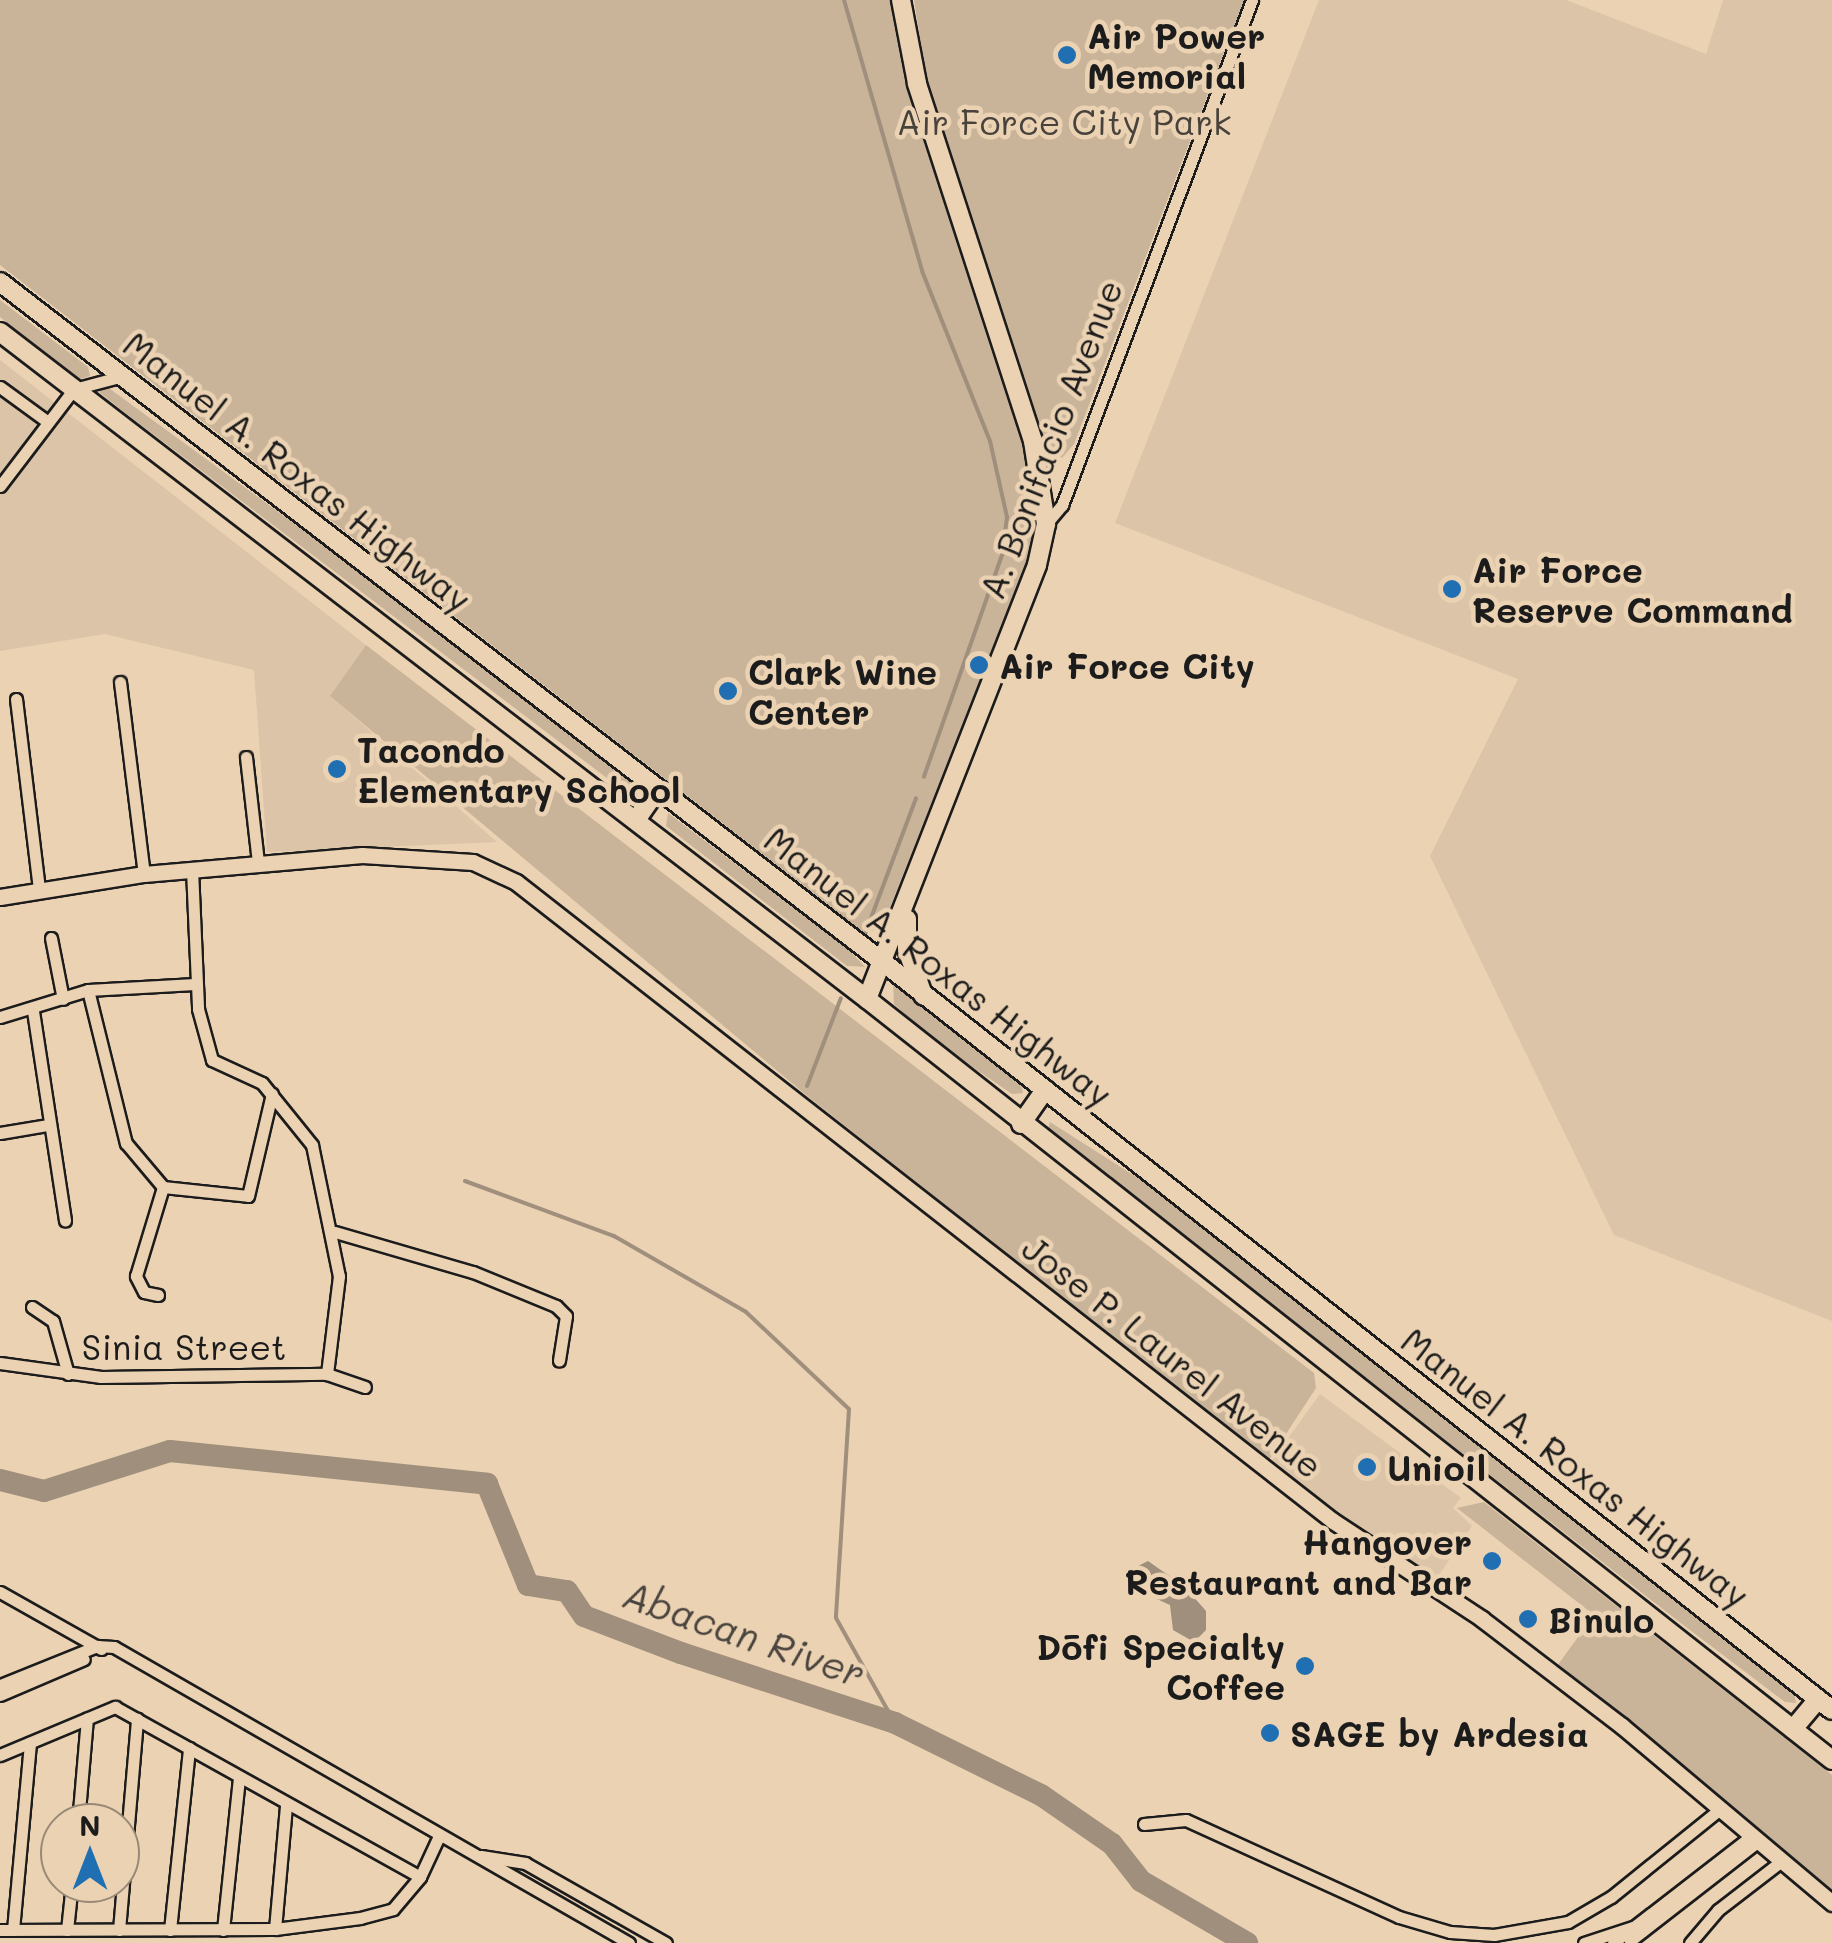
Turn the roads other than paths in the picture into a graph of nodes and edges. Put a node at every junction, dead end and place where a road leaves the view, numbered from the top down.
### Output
1 (900, 0) edge
2 (1252, 0) edge
3 (0, 282) edge
4 (0, 332) edge
5 (122, 376) junction
6 (0, 387) edge
7 (74, 389) junction
8 (48, 422) junction
9 (0, 486) edge
10 (1046, 524) junction
11 (120, 682) dead end
12 (16, 699) dead end
13 (246, 757) dead end
14 (658, 789) junction
15 (636, 820) junction
16 (258, 863) junction
17 (192, 869) junction
18 (144, 874) junction
19 (39, 890) junction
20 (0, 897) edge
21 (909, 901) junction
22 (51, 938) dead end
23 (884, 962) junction
24 (196, 984) junction
25 (88, 990) junction
26 (923, 995) junction
27 (867, 999) junction
28 (63, 1000) junction
29 (33, 1011) junction
30 (0, 1017) edge
31 (1046, 1090) junction
32 (272, 1094) junction
33 (1021, 1124) junction
34 (48, 1125) junction
35 (0, 1134) edge
36 (163, 1187) junction
37 (65, 1221) dead end
38 (335, 1232) junction
39 (158, 1294) dead end
40 (32, 1307) dead end
41 (559, 1360) dead end
42 (0, 1363) edge
43 (68, 1374) junction
44 (327, 1374) junction
45 (366, 1387) dead end
46 (0, 1592) edge
47 (105, 1648) junction
48 (0, 1685) edge
49 (0, 1695) edge
50 (1825, 1705) edge
51 (88, 1718) junction
52 (137, 1719) junction
53 (1793, 1729) junction
54 (30, 1743) junction
55 (188, 1748) junction
56 (0, 1755) edge
57 (1832, 1760) edge
58 (239, 1777) junction
59 (80, 1803) edge
60 (286, 1805) junction
61 (1719, 1810) junction
62 (1144, 1824) dead end
63 (439, 1836) junction
64 (1753, 1840) junction
65 (477, 1856) junction
66 (1780, 1862) junction
67 (420, 1877) junction
68 (70, 1903) edge
69 (1832, 1903) edge
70 (7, 1930) edge
71 (67, 1930) junction
72 (119, 1930) junction
73 (170, 1930) junction
74 (223, 1930) junction
75 (275, 1930) junction
76 (1637, 1931) junction
77 (1472, 1939) edge
78 (1621, 1942) edge
79 (629, 1943) edge
80 (666, 1943) edge
81 (1584, 1943) edge
82 (1690, 1943) edge

1 - 10 main road
2 - 10 street, A. Bonifacio Avenue
3 - 5 main road, Manuel A. Roxas Highway
4 - 7 main road, Manuel A. Roxas Highway
5 - 7 street
5 - 14 main road, Manuel A. Roxas Highway
6 - 8 street
7 - 8 street
7 - 15 main road, Manuel A. Roxas Highway
8 - 9 street
10 - 21 main road, A. Bonifacio Avenue
11 - 18 street
12 - 19 street
13 - 16 street
14 - 15 main road
14 - 23 main road, Manuel A. Roxas Highway
15 - 27 main road, Manuel A. Roxas Highway
16 - 17 street, Jose P. Laurel Avenue
16 - 61 street, Jose P. Laurel Avenue
17 - 18 street, Jose P. Laurel Avenue
17 - 24 street
18 - 19 street, Jose P. Laurel Avenue
19 - 20 street, Jose P. Laurel Avenue
21 - 23 main road, A. Bonifacio Avenue
21 - 26 main road, A. Bonifacio Avenue
22 - 28 street
23 - 26 main road, Manuel A. Roxas Highway
23 - 27 main road, A. Bonifacio Avenue
24 - 25 street
24 - 32 street
25 - 28 street
25 - 36 street
26 - 31 main road, Manuel A. Roxas Highway
27 - 33 main road, Manuel A. Roxas Highway
28 - 29 street
29 - 30 street
29 - 34 street
31 - 33 main road
31 - 50 main road, Manuel A. Roxas Highway
32 - 36 street
32 - 38 street
33 - 53 main road, Manuel A. Roxas Highway
34 - 35 street
34 - 37 street
36 - 39 street
38 - 41 street
38 - 44 street
40 - 43 street
42 - 43 street, Sinia Street
43 - 44 street, Sinia Street
44 - 45 street, Sinia Street
46 - 47 street
47 - 48 street
47 - 49 street
47 - 63 street
50 - 53 main road
51 - 52 street
51 - 54 street
51 - 59 street
52 - 55 street
52 - 72 street
53 - 57 main road, Manuel A. Roxas Highway
54 - 56 street
54 - 70 street
55 - 58 street
55 - 73 street
58 - 60 street
58 - 74 street
60 - 67 street
60 - 75 street
61 - 64 street, Jose P. Laurel Avenue
61 - 77 street
62 - 77 street
63 - 65 street
63 - 67 street
64 - 66 street, Jose P. Laurel Avenue
64 - 76 street
65 - 79 street
65 - 80 street
66 - 69 street, Jose P. Laurel Avenue
66 - 82 street
67 - 75 street
68 - 71 street
70 - 71 street
71 - 72 street
72 - 73 street
73 - 74 street
74 - 75 street
76 - 78 street
76 - 81 street

